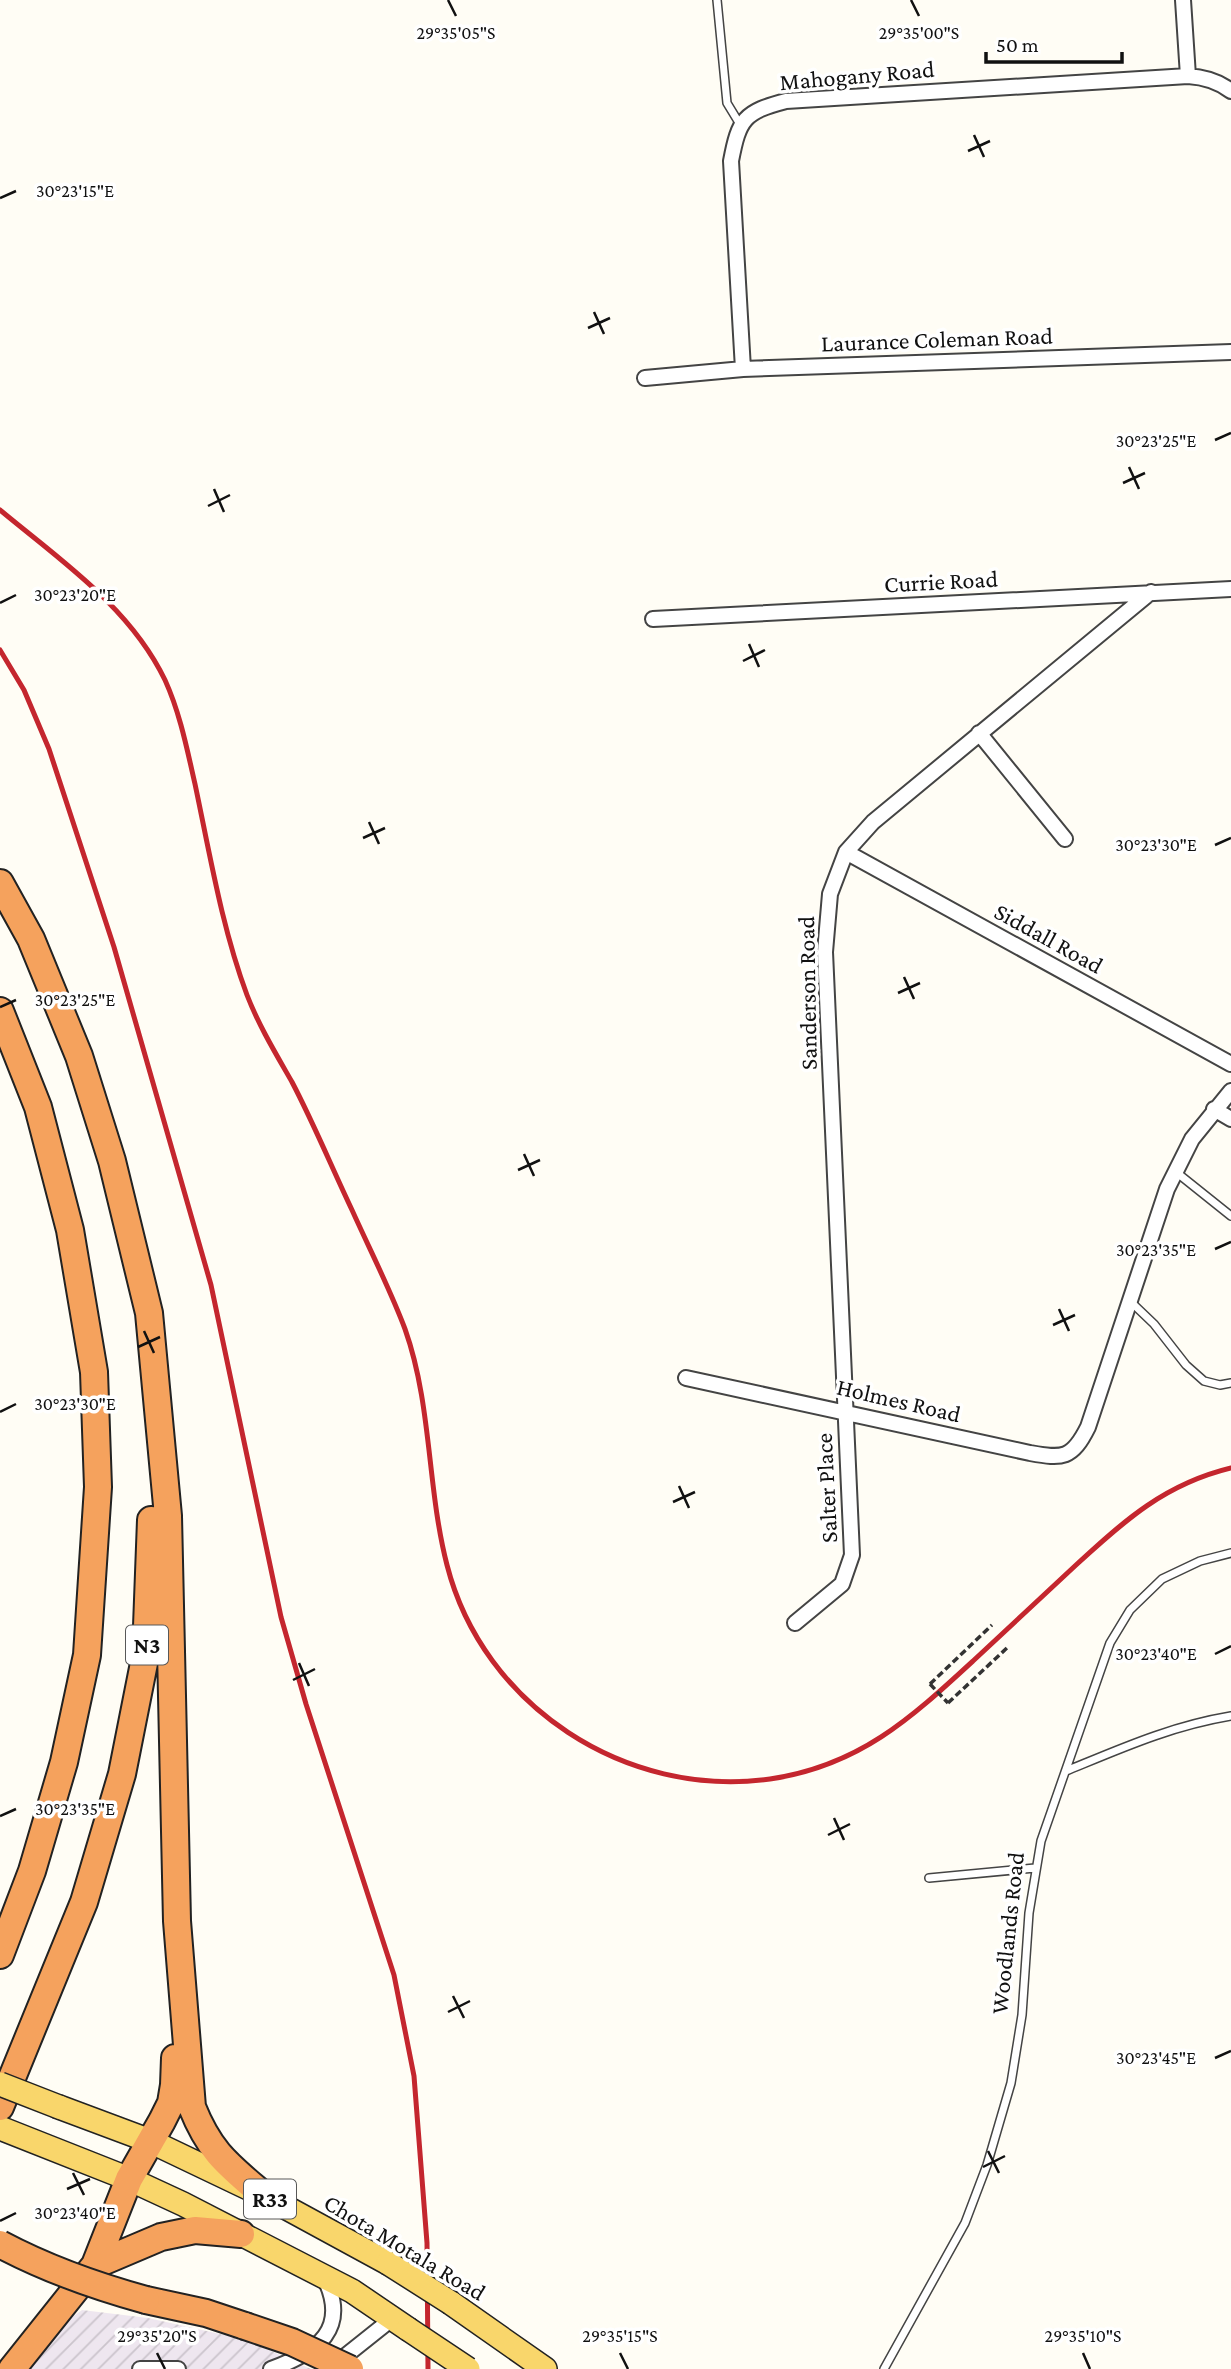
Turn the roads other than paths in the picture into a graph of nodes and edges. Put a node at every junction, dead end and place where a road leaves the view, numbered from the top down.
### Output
1 (717, 0) edge
2 (1183, 0) edge
3 (1188, 76) junction
4 (1231, 91) edge
5 (741, 126) junction
6 (1231, 352) edge
7 (743, 369) junction
8 (645, 378) dead end
9 (1231, 589) edge
10 (1152, 592) junction
11 (653, 619) dead end
12 (979, 733) junction
13 (1065, 839) dead end
14 (846, 852) junction
15 (0, 883) edge
16 (0, 1011) edge
17 (1231, 1064) edge
18 (1231, 1091) edge
19 (1214, 1109) junction
20 (1231, 1119) edge
21 (112, 1161) junction
22 (1175, 1172) junction
23 (1231, 1216) edge
24 (1130, 1301) junction
25 (686, 1378) dead end
26 (1231, 1383) edge
27 (845, 1411) junction
28 (1231, 1553) edge
29 (795, 1623) dead end
30 (1231, 1716) edge
31 (1066, 1771) junction
32 (1035, 1868) junction
33 (929, 1878) dead end
34 (0, 1955) edge
35 (179, 1966) junction
36 (0, 2084) edge
37 (0, 2107) edge
38 (0, 2129) edge
39 (150, 2141) junction
40 (129, 2179) junction
41 (263, 2195) junction
42 (241, 2234) junction
43 (0, 2244) edge
44 (95, 2265) junction
45 (324, 2277) junction
46 (400, 2323) junction
47 (12, 2369) edge
48 (141, 2369) edge
49 (178, 2369) edge
50 (271, 2369) edge
51 (326, 2369) edge
52 (350, 2369) edge
53 (468, 2369) edge
54 (545, 2369) edge
55 (884, 2369) edge

1 - 5 lane
2 - 3 street
3 - 4 street, Mahogany Road
3 - 5 street, Mahogany Road
5 - 7 street
6 - 7 street, Laurance Coleman Road
7 - 8 street, Laurance Coleman Road
9 - 10 street, Currie Road
10 - 11 street, Currie Road
10 - 12 street, Sanderson Road
12 - 13 street
12 - 14 street, Sanderson Road
14 - 17 street, Siddall Road
14 - 27 street, Sanderson Road
15 - 21 highway, N3
16 - 34 highway, N3
18 - 19 street
19 - 20 street
19 - 22 street
21 - 35 highway
21 - 37 highway, N3
22 - 23 lane
22 - 24 street
24 - 26 lane
24 - 27 street, Holmes Road
25 - 27 street, Holmes Road
27 - 29 street, Salter Place
28 - 31 lane, Woodlands Road
30 - 31 lane
31 - 32 lane, Woodlands Road
32 - 33 lane
32 - 55 lane, Woodlands Road
35 - 39 highway
35 - 41 highway
36 - 39 main road, Chota Motala Road / R33, bridge
38 - 40 main road
39 - 40 highway
39 - 41 main road, Chota Motala Road / R33
40 - 42 main road, R33
40 - 44 highway
41 - 54 main road, Chota Motala Road / R33, bridge
42 - 44 highway
42 - 45 main road, R33
43 - 52 highway, bridge
44 - 47 highway
45 - 46 main road, R33
45 - 50 street
46 - 51 street
46 - 53 main road, R33, bridge
48 - 49 street

